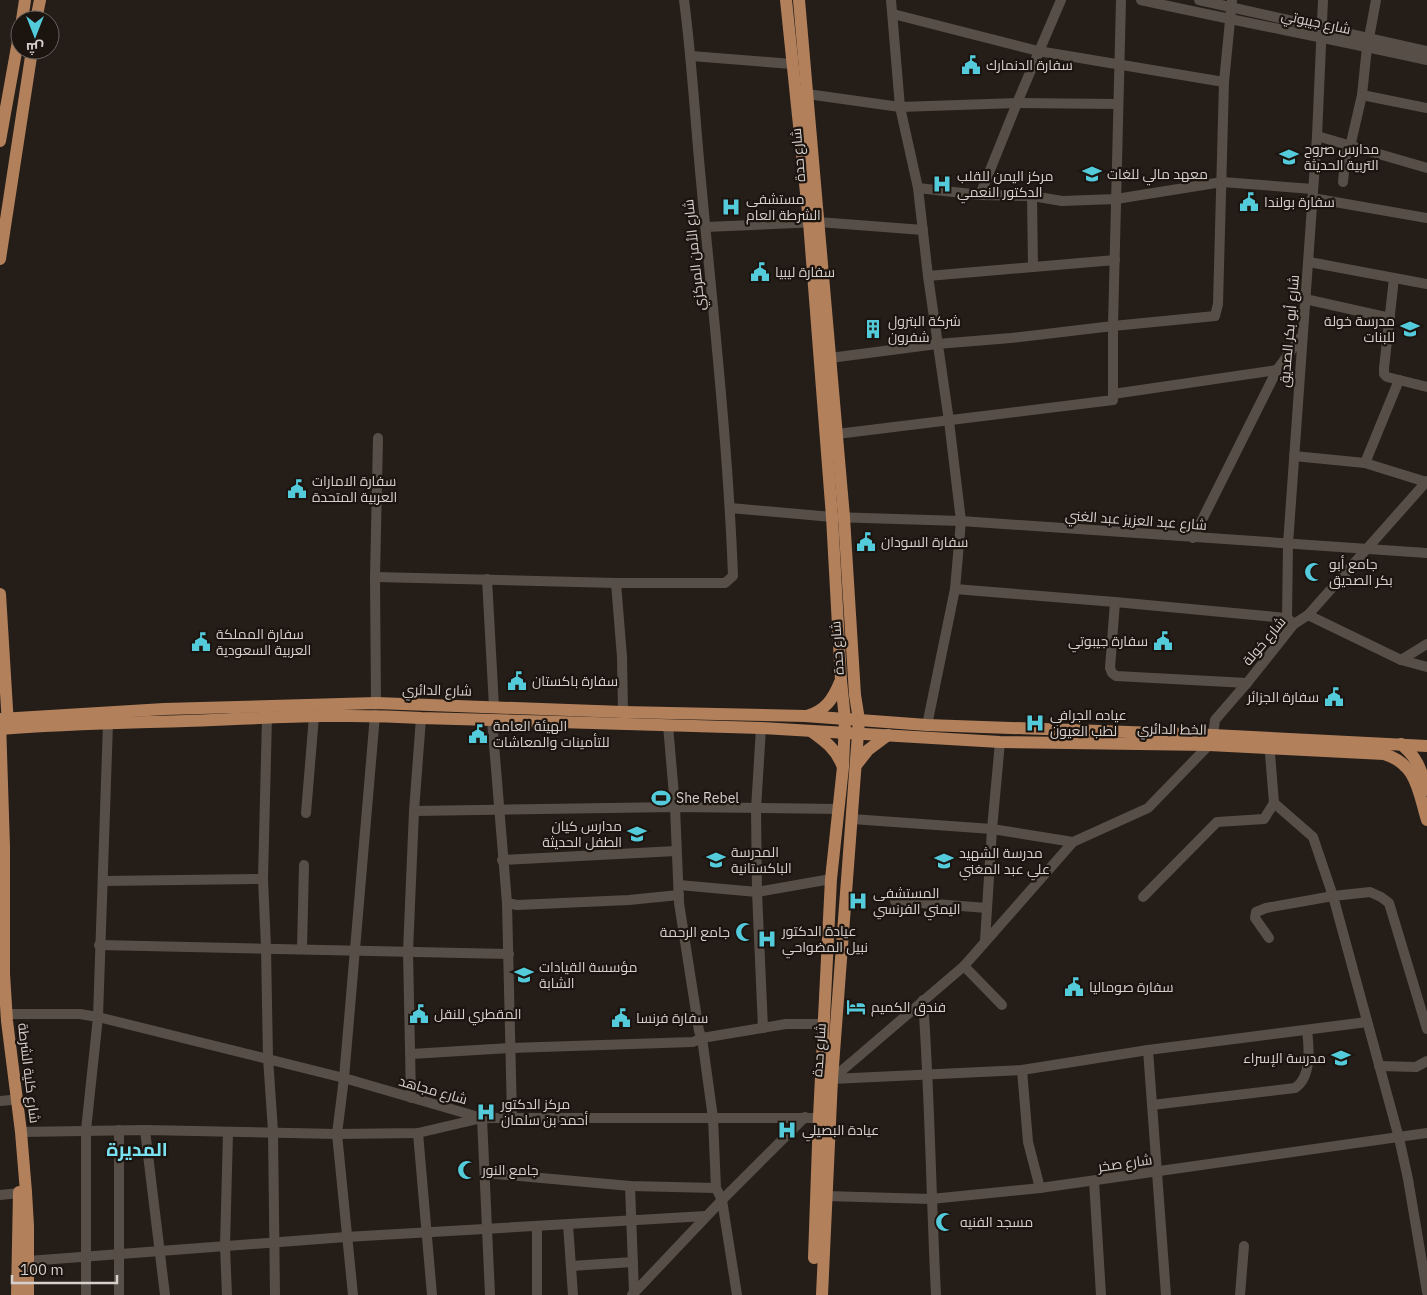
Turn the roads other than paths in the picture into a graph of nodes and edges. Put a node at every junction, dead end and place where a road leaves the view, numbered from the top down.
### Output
1 (684, 0) edge
2 (786, 0) edge
3 (799, 0) edge
4 (891, 0) edge
5 (1061, 0) edge
6 (1120, 0) edge
7 (1141, 0) edge
8 (1200, 0) edge
9 (1323, 0) edge
10 (1376, 0) edge
11 (1231, 4) edge
12 (893, 14) junction
13 (1230, 19) junction
14 (1321, 31) junction
15 (1368, 42) junction
16 (1038, 51) junction
17 (1427, 51) edge
18 (691, 56) junction
19 (15, 60) edge
20 (30, 60) edge
21 (1427, 60) edge
22 (792, 64) junction
23 (1119, 66) junction
24 (1224, 82) junction
25 (808, 94) junction
26 (1362, 95) junction
27 (1017, 103) junction
28 (1118, 104) junction
29 (900, 107) junction
30 (1427, 108) edge
31 (1318, 136) junction
32 (0, 141) edge
33 (1350, 146) junction
34 (1427, 168) edge
35 (1222, 182) junction
36 (1343, 182) dead end
37 (918, 188) junction
38 (1312, 194) junction
39 (980, 195) junction
40 (1032, 196) junction
41 (1116, 199) junction
42 (1427, 218) edge
43 (814, 222) junction
44 (706, 227) junction
45 (923, 230) junction
46 (0, 259) edge
47 (1115, 260) junction
48 (1309, 262) junction
49 (1033, 267) junction
50 (928, 276) junction
51 (1394, 278) junction
52 (1427, 284) edge
53 (1305, 299) junction
54 (1390, 318) junction
55 (1113, 326) junction
56 (1302, 336) junction
57 (938, 344) junction
58 (830, 358) junction
59 (1277, 370) junction
60 (1399, 380) junction
61 (1427, 387) edge
62 (1113, 394) junction
63 (949, 421) junction
64 (837, 434) junction
65 (378, 438) dead end
66 (1294, 456) junction
67 (1365, 462) junction
68 (1426, 482) edge
69 (730, 508) junction
70 (838, 517) junction
71 (961, 522) junction
72 (1193, 538) junction
73 (1288, 544) junction
74 (1367, 548) junction
75 (1425, 550) edge
76 (375, 577) junction
77 (487, 579) junction
78 (616, 583) junction
79 (955, 589) junction
80 (0, 594) edge
81 (1115, 602) junction
82 (1308, 616) junction
83 (1291, 621) junction
84 (1427, 644) edge
85 (1401, 660) junction
86 (1427, 667) edge
87 (841, 680) junction
88 (3, 682) edge
89 (1247, 684) junction
90 (855, 695) junction
91 (7, 704) junction
92 (375, 709) junction
93 (623, 712) junction
94 (493, 713) junction
95 (163, 715) junction
96 (177, 715) junction
97 (314, 716) junction
98 (805, 716) junction
99 (267, 718) junction
100 (421, 718) junction
101 (29, 721) junction
102 (883, 721) junction
103 (3, 723) edge
104 (108, 723) junction
105 (668, 725) junction
106 (927, 725) junction
107 (845, 726) junction
108 (859, 727) junction
109 (760, 728) junction
110 (811, 731) junction
111 (888, 735) junction
112 (1211, 740) junction
113 (1000, 742) junction
114 (1270, 743) junction
115 (1401, 744) junction
116 (9, 745) junction
117 (1427, 746) edge
118 (849, 766) junction
119 (0, 770) edge
120 (11, 780) junction
121 (1427, 790) edge
122 (1274, 803) junction
123 (675, 808) junction
124 (756, 809) junction
125 (839, 809) junction
126 (414, 811) junction
127 (498, 811) junction
128 (306, 814) dead end
129 (852, 819) junction
130 (1427, 820) edge
131 (992, 829) junction
132 (1073, 842) junction
133 (676, 851) junction
134 (502, 860) junction
135 (304, 865) dead end
136 (263, 879) junction
137 (831, 879) junction
138 (103, 880) junction
139 (679, 890) junction
140 (757, 892) junction
141 (1333, 896) junction
142 (1143, 897) dead end
143 (895, 901) dead end
144 (506, 903) junction
145 (987, 908) junction
146 (1269, 938) dead end
147 (985, 941) junction
148 (99, 945) junction
149 (266, 948) junction
150 (302, 949) junction
151 (355, 950) junction
152 (408, 951) junction
153 (508, 954) junction
154 (964, 966) junction
155 (4, 974) junction
156 (923, 1000) junction
157 (1002, 1005) dead end
158 (98, 1017) junction
159 (5, 1022) edge
160 (1366, 1022) junction
161 (824, 1024) junction
162 (763, 1028) junction
163 (1427, 1029) edge
164 (1307, 1030) junction
165 (702, 1038) junction
166 (511, 1048) junction
167 (1148, 1050) junction
168 (411, 1054) junction
169 (268, 1058) junction
170 (1427, 1061) edge
171 (1379, 1066) junction
172 (1022, 1070) junction
173 (928, 1075) junction
174 (344, 1078) junction
175 (832, 1079) junction
176 (411, 1098) junction
177 (5, 1101) edge
178 (1152, 1105) junction
179 (512, 1117) junction
180 (805, 1117) junction
181 (824, 1117) junction
182 (482, 1118) junction
183 (712, 1118) junction
184 (86, 1130) junction
185 (119, 1130) junction
186 (146, 1130) junction
187 (21, 1132) junction
188 (228, 1132) junction
189 (272, 1132) junction
190 (418, 1133) junction
191 (1427, 1133) edge
192 (337, 1134) junction
193 (1399, 1138) junction
194 (1157, 1172) junction
195 (485, 1173) junction
196 (1094, 1181) junction
197 (630, 1186) junction
198 (716, 1188) junction
199 (1040, 1188) junction
200 (19, 1193) junction
201 (0, 1195) edge
202 (825, 1196) junction
203 (931, 1199) junction
204 (722, 1200) junction
205 (706, 1216) junction
206 (632, 1221) junction
207 (568, 1224) junction
208 (537, 1226) junction
209 (486, 1229) junction
210 (426, 1233) junction
211 (346, 1237) junction
212 (274, 1243) junction
213 (225, 1246) junction
214 (1244, 1246) dead end
215 (160, 1251) junction
216 (119, 1254) junction
217 (85, 1258) junction
218 (28, 1261) junction
219 (633, 1262) junction
220 (571, 1266) junction
221 (1426, 1269) edge
222 (1427, 1292) edge
223 (633, 1294) edge
224 (17, 1295) edge
225 (28, 1295) edge
226 (86, 1295) edge
227 (119, 1295) edge
228 (165, 1295) edge
229 (227, 1295) edge
230 (276, 1295) edge
231 (353, 1295) edge
232 (432, 1295) edge
233 (490, 1295) edge
234 (537, 1295) edge
235 (573, 1295) edge
236 (736, 1295) edge
237 (813, 1295) edge
238 (822, 1295) edge
239 (936, 1295) edge
240 (1101, 1295) edge
241 (1166, 1295) edge
242 (1240, 1295) edge

1 - 18 street, شارع الأمن المركزي
2 - 22 main road, شارع حدة
3 - 25 main road, شارع حدة
4 - 12 street
5 - 16 street
6 - 23 street
7 - 13 street, شارع جيبوتي
8 - 11 street, شارع جيبوتي
9 - 14 street, شارع أبو بكر الصديق
10 - 15 street
11 - 13 street
11 - 14 street, شارع جيبوتي
12 - 16 street
12 - 29 street
13 - 14 street, شارع جيبوتي
13 - 24 street
14 - 15 street, شارع جيبوتي
14 - 31 street, شارع أبو بكر الصديق
15 - 17 street, شارع جيبوتي
15 - 21 street, شارع جيبوتي
15 - 26 street
16 - 23 street
16 - 27 street
18 - 22 street
18 - 44 street, شارع الأمن المركزي
19 - 32 main road
20 - 46 main road
22 - 43 main road, شارع حدة
23 - 24 street
23 - 28 street
24 - 35 street
25 - 29 street
25 - 43 main road, شارع حدة
26 - 30 street
26 - 33 street
27 - 28 street
27 - 29 street
27 - 39 street
28 - 41 street
29 - 37 street
31 - 33 street
31 - 38 street, شارع أبو بكر الصديق
33 - 34 street
33 - 36 street
35 - 38 street
35 - 41 street
35 - 55 street
37 - 39 street
37 - 45 street
38 - 42 street
38 - 48 street, شارع أبو بكر الصديق
39 - 40 street
40 - 41 street
40 - 49 street
41 - 47 street
43 - 44 street
43 - 45 street
43 - 58 main road, شارع حدة
43 - 70 main road, شارع حدة
44 - 69 street, شارع الأمن المركزي
45 - 50 street
47 - 49 street
47 - 55 street
48 - 51 street
48 - 53 street, شارع أبو بكر الصديق
49 - 50 street
50 - 57 street
51 - 52 street
51 - 54 street
53 - 54 street
53 - 56 street, شارع أبو بكر الصديق
54 - 60 street
55 - 57 street
55 - 62 street
56 - 59 street
56 - 66 street, شارع أبو بكر الصديق
57 - 58 street
57 - 63 street
58 - 64 main road, شارع حدة
59 - 62 street
59 - 72 street
60 - 61 street
60 - 67 street
62 - 63 street
63 - 64 street
63 - 71 street
64 - 70 main road, شارع حدة
65 - 76 street
66 - 67 street
66 - 73 street, شارع أبو بكر الصديق
67 - 68 street
68 - 74 street, شارع خولة
69 - 70 street, شارع عبد العزيز عبد الغني
69 - 78 street, شارع الأمن المركزي
70 - 71 street, شارع عبد العزيز عبد الغني
70 - 87 main road, شارع حدة
70 - 90 main road, شارع حدة
71 - 72 street, شارع عبد العزيز عبد الغني
71 - 79 street
72 - 73 street, شارع عبد العزيز عبد الغني
73 - 74 street, شارع عبد العزيز عبد الغني
73 - 83 street, شارع أبو بكر الصديق
74 - 75 street, شارع عبد العزيز عبد الغني
74 - 82 street, شارع خولة
76 - 77 street
76 - 92 street
77 - 78 street
77 - 94 street
78 - 93 street
79 - 81 street
79 - 106 street
80 - 88 main road
81 - 83 street
81 - 89 street
82 - 83 street, شارع خولة
82 - 85 street
83 - 89 street, شارع خولة
84 - 85 street
85 - 86 street
87 - 98 main road
87 - 107 main road, شارع حدة
88 - 91 main road
89 - 112 street, شارع خولة
90 - 102 main road
90 - 108 main road, شارع حدة
91 - 101 main road
91 - 103 main road
92 - 94 main road, شارع الدائري
92 - 96 main road, شارع الدائري
92 - 97 main road, شارع الدائري
92 - 100 main road, شارع الدائري
92 - 151 street
93 - 94 main road, شارع الدائري
93 - 98 main road, شارع الدائري
94 - 100 main road, شارع الدائري
94 - 105 main road, شارع الدائري
94 - 127 street
95 - 96 main road, شارع الدائري
95 - 101 main road, شارع الدائري
95 - 104 main road, شارع الدائري
96 - 99 main road, شارع الدائري
97 - 99 main road, شارع الدائري
97 - 128 street
98 - 107 main road, شارع الدائري
99 - 136 street
100 - 126 street
101 - 103 main road
101 - 104 main road, شارع الدائري
101 - 116 main road
102 - 106 main road, الخط الدائري
102 - 108 main road, الخط الدائري
103 - 116 main road
103 - 155 main road
104 - 138 street
105 - 109 main road, شارع الدائري
105 - 123 street
106 - 112 main road, الخط الدائري
107 - 108 main road, الخط الدائري
107 - 110 main road, شارع الدائري
107 - 118 main road, شارع حدة
108 - 111 main road, الخط الدائري
108 - 118 main road, شارع حدة
109 - 110 main road, شارع الدائري
109 - 124 street
110 - 118 main road
111 - 113 main road, الخط الدائري
111 - 118 main road
112 - 113 main road, الخط الدائري
112 - 114 main road, الخط الدائري
112 - 132 street
113 - 131 street
114 - 115 main road, الخط الدائري
114 - 122 street
114 - 130 main road, الخط الدائري
115 - 117 main road, الخط الدائري
115 - 121 main road
116 - 120 main road
118 - 125 main road, شارع حدة
118 - 129 main road, شارع حدة
119 - 120 main road
120 - 155 main road
122 - 141 street
122 - 142 street
123 - 124 street
123 - 127 street
123 - 133 street
124 - 125 street
124 - 140 street
125 - 137 main road, شارع حدة
126 - 127 street
126 - 152 street
127 - 134 street
129 - 131 street
129 - 175 main road, شارع حدة
131 - 132 street
131 - 145 street
132 - 147 street
133 - 134 street
133 - 139 street
134 - 144 street
135 - 150 street
136 - 138 street
136 - 149 street
137 - 140 street
137 - 161 main road, شارع حدة
138 - 148 street
139 - 140 street
139 - 144 street
139 - 165 street
140 - 162 street
141 - 146 street
141 - 160 street
141 - 163 street
143 - 145 street
144 - 153 street
145 - 147 street
147 - 154 street
148 - 149 street
148 - 158 street
149 - 150 street
149 - 169 street
150 - 151 street
151 - 152 street
151 - 174 street
152 - 153 street
152 - 168 street
153 - 166 street
154 - 156 street
154 - 157 street
155 - 159 main road, شارع كلية الشرطة
156 - 173 street
156 - 175 street
158 - 159 street, شارع مجاهد
158 - 169 street, شارع مجاهد
158 - 184 street
159 - 177 main road, شارع كلية الشرطة
159 - 187 main road, شارع كلية الشرطة
160 - 164 street
160 - 171 street
161 - 162 street
161 - 181 main road, شارع حدة
162 - 165 street
164 - 167 street
164 - 178 street
165 - 166 street
165 - 183 street
166 - 168 street
166 - 179 street
167 - 172 street
167 - 178 street
168 - 176 street
169 - 174 street, شارع مجاهد
169 - 189 street
170 - 171 street
171 - 193 street
172 - 173 street
172 - 199 street
173 - 175 street
173 - 203 street
174 - 176 street, شارع مجاهد
174 - 192 street
175 - 181 main road, شارع حدة
176 - 182 street, شارع مجاهد
177 - 200 main road, شارع كلية الشرطة
178 - 194 street
179 - 182 street, شارع مجاهد
179 - 183 street, شارع مجاهد
180 - 181 street, شارع مجاهد
180 - 183 street, شارع مجاهد
180 - 204 street
181 - 202 main road, شارع حدة
181 - 237 main road, شارع حدة
182 - 190 street
182 - 195 street
183 - 198 street
184 - 185 street
184 - 187 street
184 - 217 street
185 - 186 street
185 - 216 street
186 - 188 street
186 - 215 street
187 - 218 main road, شارع كلية الشرطة
188 - 189 street
188 - 213 street
189 - 192 street
189 - 212 street
190 - 192 street
190 - 210 street
191 - 193 street, شارع صخر
192 - 211 street
193 - 194 street, شارع صخر
193 - 221 street
194 - 196 street, شارع صخر
194 - 241 street
195 - 197 street
195 - 209 street
196 - 199 street, شارع صخر
196 - 240 street
197 - 198 street
197 - 206 street
198 - 204 street
199 - 203 street, شارع صخر
200 - 201 street
200 - 224 main road, شارع كلية الشرطة
202 - 203 street, شارع صخر
202 - 238 main road, شارع حدة
203 - 239 street
204 - 205 street
204 - 236 street
205 - 206 street
205 - 223 street
206 - 207 street
206 - 219 street
207 - 208 street
207 - 220 street
208 - 209 street
208 - 234 street
209 - 210 street
209 - 233 street
210 - 211 street
210 - 232 street
211 - 212 street
211 - 231 street
212 - 213 street
212 - 230 street
213 - 215 street
213 - 229 street
214 - 242 street
215 - 216 street
215 - 228 street
216 - 217 street
216 - 227 street
217 - 218 street
217 - 226 street
218 - 225 main road, شارع كلية الشرطة
219 - 220 street
219 - 223 street
220 - 235 street
221 - 222 street

